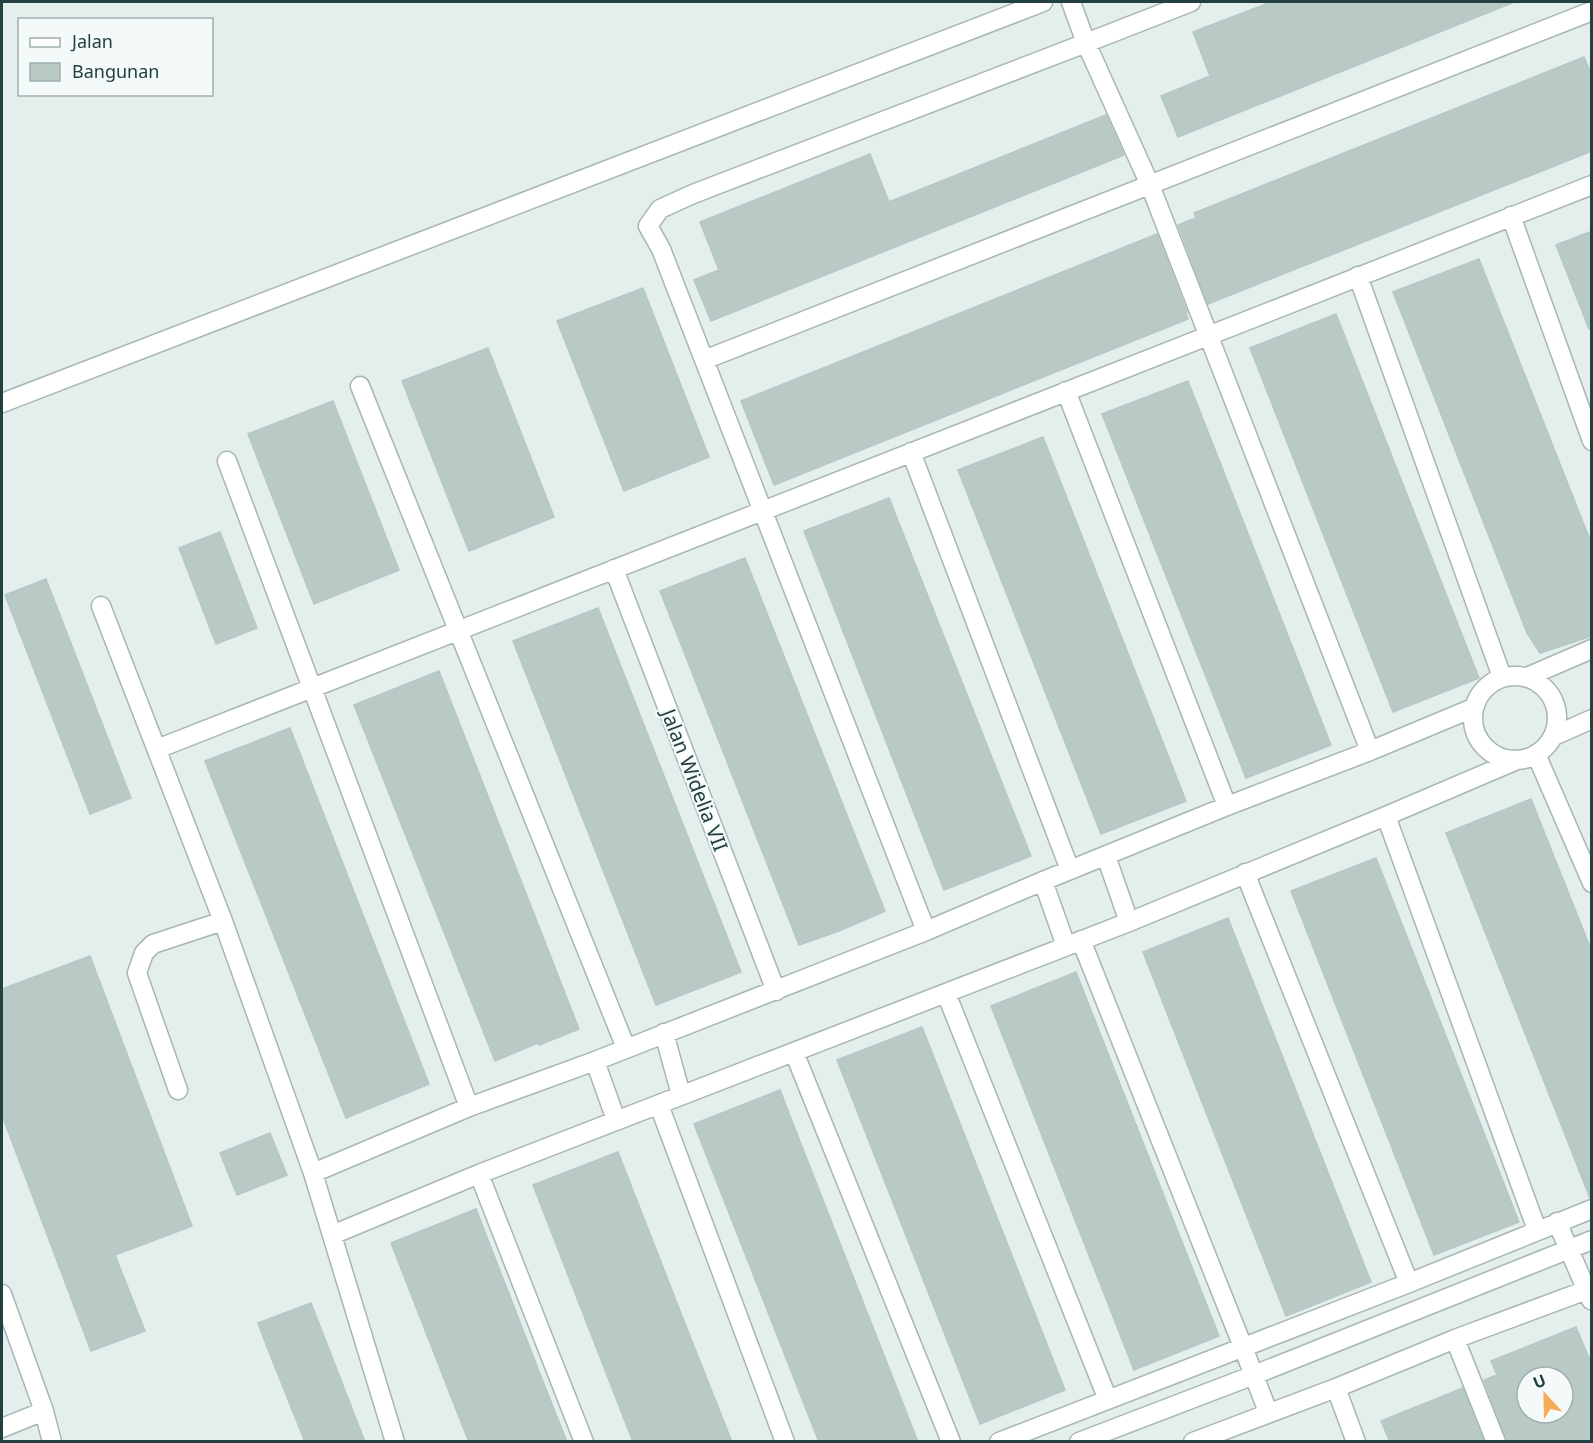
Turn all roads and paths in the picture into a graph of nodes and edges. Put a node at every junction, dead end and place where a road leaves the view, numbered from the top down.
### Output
1 (1043, 2) edge
2 (1071, 2) edge
3 (1191, 2) edge
4 (1589, 2) edge
5 (1592, 9) edge
6 (1086, 43) junction
7 (1150, 185) junction
8 (1592, 185) edge
9 (1511, 216) junction
10 (1358, 276) junction
11 (1208, 335) junction
12 (704, 360) junction
13 (360, 386) dead end
14 (1066, 391) junction
15 (2, 403) edge
16 (1592, 441) edge
17 (911, 452) junction
18 (226, 461) dead end
19 (762, 510) junction
20 (614, 569) junction
21 (101, 606) dead end
22 (457, 630) junction
23 (1592, 649) edge
24 (1502, 677) junction
25 (1527, 677) junction
26 (311, 688) junction
27 (1473, 708) junction
28 (1592, 719) edge
29 (1554, 736) junction
30 (157, 749) junction
31 (1370, 751) junction
32 (1536, 754) junction
33 (1517, 760) junction
34 (1227, 806) junction
35 (1386, 816) junction
36 (1106, 856) junction
37 (1070, 870) junction
38 (1245, 873) junction
39 (1043, 881) junction
40 (1592, 883) edge
41 (223, 921) junction
42 (1129, 922) junction
43 (926, 931) junction
44 (1074, 943) junction
45 (776, 991) junction
46 (946, 993) junction
47 (664, 1033) junction
48 (627, 1048) junction
49 (794, 1052) junction
50 (595, 1061) junction
51 (177, 1090) dead end
52 (681, 1095) junction
53 (659, 1104) junction
54 (469, 1107) junction
55 (616, 1120) junction
56 (313, 1173) junction
57 (479, 1174) junction
58 (1592, 1209) edge
59 (1557, 1222) junction
60 (1537, 1230) junction
61 (332, 1235) junction
62 (1592, 1240) edge
63 (1567, 1249) junction
64 (1408, 1283) junction
65 (2, 1294) edge
66 (1590, 1294) edge
67 (1455, 1339) junction
68 (1244, 1347) junction
69 (1254, 1375) junction
70 (1336, 1388) junction
71 (1108, 1400) junction
72 (44, 1411) junction
73 (1268, 1412) junction
74 (2, 1428) edge
75 (1002, 1441) edge
76 (52, 1442) edge
77 (395, 1442) edge
78 (584, 1442) edge
79 (785, 1442) edge
80 (951, 1442) edge
81 (1079, 1442) edge
82 (1193, 1442) edge
83 (1356, 1442) edge
84 (1496, 1442) edge

1 - 15 street
2 - 6 street
3 - 6 street
4 - 5 street
5 - 7 street
6 - 7 street
6 - 12 street
7 - 11 street
7 - 12 street
8 - 9 street
9 - 10 street
9 - 16 street
10 - 11 street
10 - 24 street
11 - 14 street
11 - 31 street
12 - 19 street
13 - 22 street
14 - 17 street
14 - 34 street
17 - 19 street
17 - 37 street
18 - 26 street
19 - 20 street
19 - 43 street
20 - 22 street
20 - 45 street, Jalan Widelia VII
21 - 30 street
22 - 26 street
22 - 48 street
23 - 25 street
24 - 25 street
24 - 27 street
25 - 29 street
26 - 30 street
26 - 54 street
27 - 31 street
27 - 33 street
28 - 29 street
29 - 32 street
30 - 41 street
31 - 34 street
32 - 33 street
32 - 40 street
33 - 35 street
34 - 36 street
35 - 38 street
35 - 60 street
36 - 37 street
36 - 42 street
37 - 39 street
38 - 42 street
38 - 64 street
39 - 43 street
39 - 44 street
41 - 51 street
41 - 56 street
42 - 44 street
43 - 45 street
44 - 46 street
44 - 68 street
45 - 47 street
46 - 49 street
46 - 71 street
47 - 48 street
47 - 52 street
48 - 50 street
49 - 52 street
49 - 80 street
50 - 54 street
50 - 55 street
52 - 53 street
53 - 55 street
53 - 79 street
54 - 56 street
55 - 57 street
56 - 61 street
57 - 61 street
57 - 78 street
58 - 59 street
59 - 60 street
59 - 63 street
60 - 64 street
61 - 77 street
62 - 63 street
63 - 66 street
63 - 69 street
64 - 68 street
65 - 72 street
66 - 67 street
67 - 70 street
67 - 84 street
68 - 69 street
68 - 71 street
69 - 73 street
69 - 81 street
70 - 73 street
70 - 83 street
71 - 75 street
72 - 74 street
72 - 76 street
73 - 82 street

